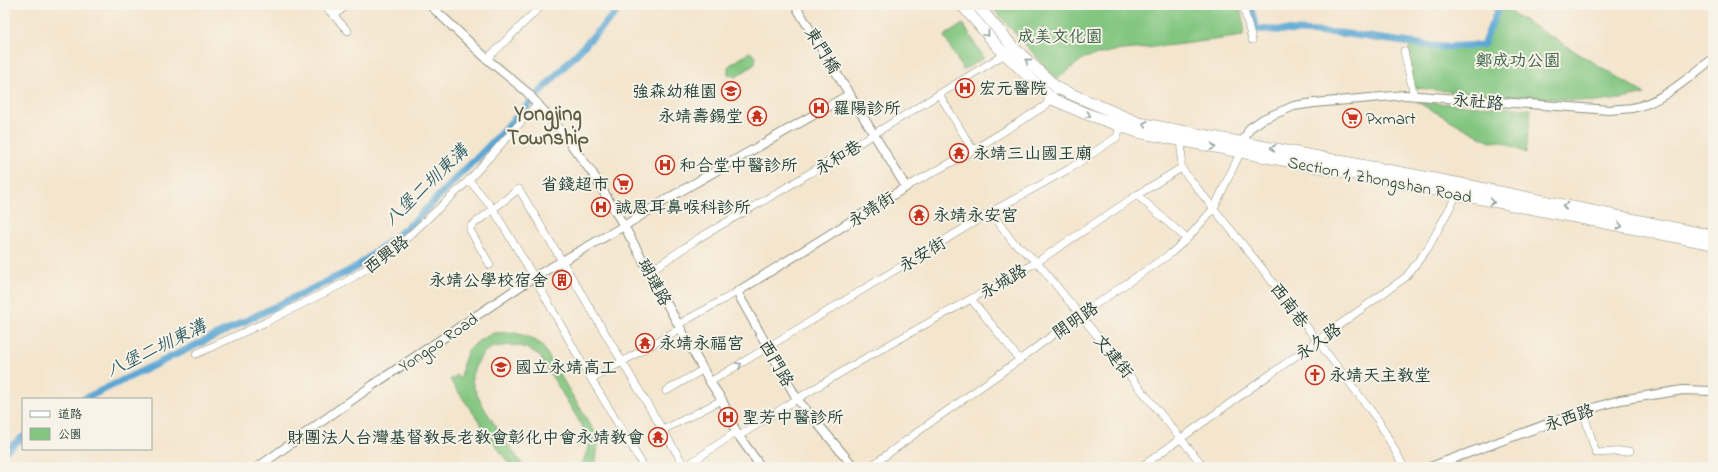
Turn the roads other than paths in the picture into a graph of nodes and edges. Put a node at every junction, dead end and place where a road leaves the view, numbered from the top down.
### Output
1 (324, 5) edge
2 (346, 5) edge
3 (430, 5) edge
4 (542, 5) edge
5 (795, 5) edge
6 (962, 5) edge
7 (977, 5) edge
8 (1243, 5) edge
9 (334, 16) junction
10 (348, 31) dead end
11 (1252, 40) dead end
12 (1404, 51) dead end
13 (1005, 54) junction
14 (487, 59) junction
15 (1713, 59) edge
16 (1057, 88) junction
17 (850, 94) junction
18 (939, 94) junction
19 (1414, 96) junction
20 (1052, 99) junction
21 (538, 103) junction
22 (1121, 122) junction
23 (874, 134) junction
24 (1182, 141) junction
25 (1242, 147) junction
26 (973, 150) junction
27 (1181, 168) junction
28 (469, 180) junction
29 (1461, 184) junction
30 (906, 187) junction
31 (1137, 195) junction
32 (1457, 195) junction
33 (1214, 208) junction
34 (493, 209) junction
35 (991, 212) junction
36 (624, 226) junction
37 (1713, 236) edge
38 (1187, 239) junction
39 (1713, 244) edge
40 (562, 260) junction
41 (1037, 262) junction
42 (490, 265) dead end
43 (650, 271) junction
44 (534, 277) junction
45 (737, 292) junction
46 (971, 299) junction
47 (1080, 315) junction
48 (680, 326) junction
49 (1317, 341) junction
50 (768, 348) junction
51 (196, 354) dead end
52 (1020, 360) junction
53 (622, 362) junction
54 (704, 370) junction
55 (592, 379) junction
56 (710, 382) junction
57 (666, 391) dead end
58 (1713, 391) edge
59 (797, 399) junction
60 (722, 400) junction
61 (1583, 411) junction
62 (663, 430) junction
63 (738, 434) junction
64 (1181, 438) junction
65 (1630, 451) dead end
66 (258, 467) edge
67 (644, 467) edge
68 (685, 467) edge
69 (761, 467) edge
70 (854, 467) edge
71 (870, 467) edge
72 (1141, 467) edge
73 (1204, 467) edge
74 (1404, 467) edge
75 (1430, 467) edge

1 - 9 street
2 - 9 street
3 - 14 street
4 - 14 street
5 - 17 street, 東門橋
6 -> 13 main road, Section 1, Zhongshan Road
16 -> 7 main road, Section 1, Zhongshan Road
8 - 11 street
9 - 10 street
12 - 19 street
13 - 18 street, 永和巷
13 - 20 main road, Section 1, Zhongshan Road
14 - 21 street, 瑚璉路
15 - 19 street, 永社路
16 - 20 street, 永靖街
16 - 22 main road, Section 1, Zhongshan Road
17 - 23 street, 東門橋
17 - 36 street, Yongpo Road
18 - 23 street, 永和巷
18 - 26 street
19 - 25 street, 永社路
20 -> 22 main road, Section 1, Zhongshan Road
20 - 26 street, 永靖街
21 - 28 street, 西興路
21 - 36 street, 瑚璉路
22 - 24 main road, Section 1, Zhongshan Road
25 -> 22 main road, Section 1, Zhongshan Road
22 - 35 street, 永安街
23 - 30 street, 東門橋
23 - 43 street, 永和巷
24 -> 25 main road, Section 1, Zhongshan Road
24 - 27 street
29 -> 25 main road, Section 1, Zhongshan Road
25 - 32 main road, Section 1, Zhongshan Road
25 - 33 street, 開明路
26 - 30 street, 永靖街
27 - 31 street, 永城路
27 - 33 street, 西南巷
28 - 34 street
28 - 51 street, 西興路
29 - 32 street, 永久路
37 -> 29 main road, Section 1, Zhongshan Road
30 - 45 street, 永靖街
31 - 38 street
31 - 41 street, 永城路
32 -> 39 main road, Section 1, Zhongshan Road
32 - 49 street, 永久路
33 - 38 street, 開明路
33 - 49 street, 西南巷
34 - 40 street
34 - 42 street
34 - 44 street
35 - 41 street, 文建街
35 - 50 street, 永安街
36 - 40 street, Yongpo Road
36 - 43 street, 瑚璉路
38 - 47 street, 開明路
40 - 44 street, Yongpo Road
40 - 53 street
41 - 46 street, 永城路
41 - 47 street, 文建街
43 - 48 street, 瑚璉路
44 - 55 street
44 - 66 street, Yongpo Road
45 - 48 street, 永靖街
45 - 50 street, 西門路
46 - 52 street
46 - 59 street, 永城路
47 - 52 street, 開明路
47 - 64 street, 文建街
48 - 53 street, 永靖街
48 - 54 street, 瑚璉路
49 - 64 street, 永久路
49 - 74 street, 西南巷
56 -> 50 street, 永安街
50 - 59 street, 西門路
52 - 71 street, 開明路
53 - 55 street, 永靖街
53 - 62 street
54 - 56 street, 瑚璉路
54 - 57 street
55 - 67 street
56 - 60 street, 瑚璉路
58 - 61 street, 永西路
59 - 63 street, 永城路
59 - 70 street, 西門路
60 - 62 street
60 - 63 street, 瑚璉路
61 - 65 street
61 - 75 street, 永西路
62 - 68 street
63 - 68 street, 永城路
63 - 69 street, 瑚璉路
64 - 72 street, 永久路
64 - 73 street, 文建街

